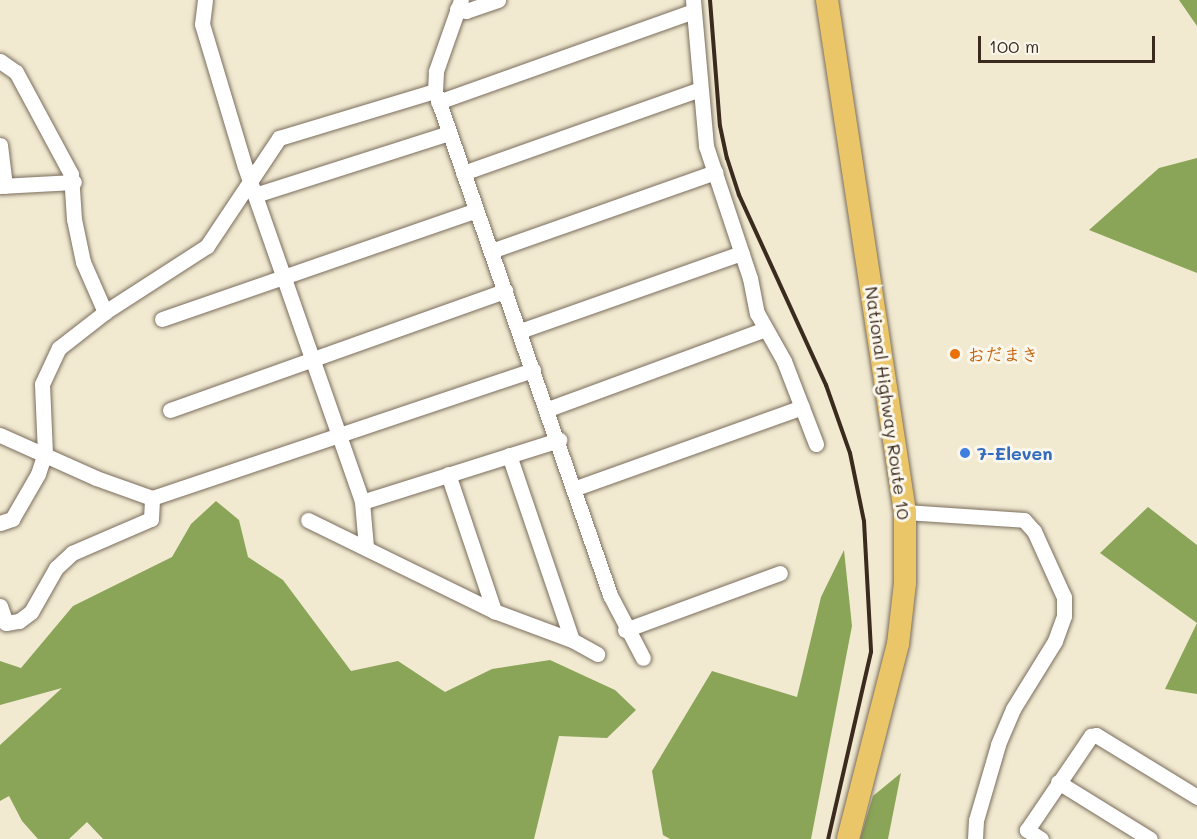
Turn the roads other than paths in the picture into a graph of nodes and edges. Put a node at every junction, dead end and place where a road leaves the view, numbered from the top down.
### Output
1 (205, 0) edge
2 (498, 0) edge
3 (827, 0) edge
4 (459, 4) edge
5 (693, 5) edge
6 (0, 61) edge
7 (700, 89) junction
8 (436, 96) junction
9 (449, 133) junction
10 (0, 145) edge
11 (715, 172) junction
12 (463, 173) junction
13 (249, 178) junction
14 (74, 182) junction
15 (2, 186) edge
16 (255, 195) junction
17 (476, 210) junction
18 (491, 251) junction
19 (742, 253) junction
20 (283, 277) junction
21 (505, 291) junction
22 (105, 312) junction
23 (162, 319) dead end
24 (765, 329) junction
25 (520, 331) junction
26 (312, 359) junction
27 (533, 370) junction
28 (802, 407) junction
29 (548, 409) junction
30 (170, 410) dead end
31 (0, 435) edge
32 (339, 436) junction
33 (558, 440) junction
34 (816, 444) dead end
35 (45, 453) junction
36 (509, 455) junction
37 (448, 474) junction
38 (576, 488) junction
39 (152, 498) junction
40 (362, 502) junction
41 (905, 512) junction
42 (308, 520) dead end
43 (0, 523) edge
44 (366, 547) junction
45 (780, 573) dead end
46 (0, 606) edge
47 (494, 611) junction
48 (625, 630) junction
49 (572, 640) junction
50 (597, 654) dead end
51 (643, 658) dead end
52 (1058, 782) junction
53 (1197, 796) edge
54 (848, 839) edge
55 (975, 839) edge
56 (1041, 839) edge
57 (1150, 839) edge

1 - 13 street
2 - 4 street
3 - 41 highway, National Highway Route 10
4 - 8 street
5 - 7 street
5 - 8 street
6 - 14 street
7 - 11 street
7 - 12 street
8 - 9 street
8 - 13 street
9 - 12 street
9 - 16 street
10 - 15 street
11 - 18 street
11 - 19 street
12 - 17 street
13 - 16 street
13 - 22 street
14 - 15 street
14 - 22 street
16 - 20 street
17 - 18 street
17 - 20 street
18 - 21 street
19 - 24 street
19 - 25 street
20 - 23 street
20 - 26 street
21 - 25 street
21 - 26 street
22 - 35 street
24 - 28 street
24 - 29 street
25 - 27 street
26 - 30 street
26 - 32 street
27 - 29 street
27 - 32 street
28 - 34 street
28 - 38 street
29 - 33 street
31 - 35 street
32 - 39 street
32 - 40 street
33 - 36 street
33 - 38 street
35 - 39 street
35 - 43 street
36 - 37 street
36 - 49 street
37 - 40 street
37 - 47 street
38 - 48 street
39 - 46 street
40 - 44 street
41 - 54 highway, National Highway Route 10
41 - 55 street
42 - 44 street
44 - 47 street
45 - 48 street
47 - 49 street
48 - 51 street
49 - 50 street
52 - 53 street
52 - 56 street
52 - 57 street

